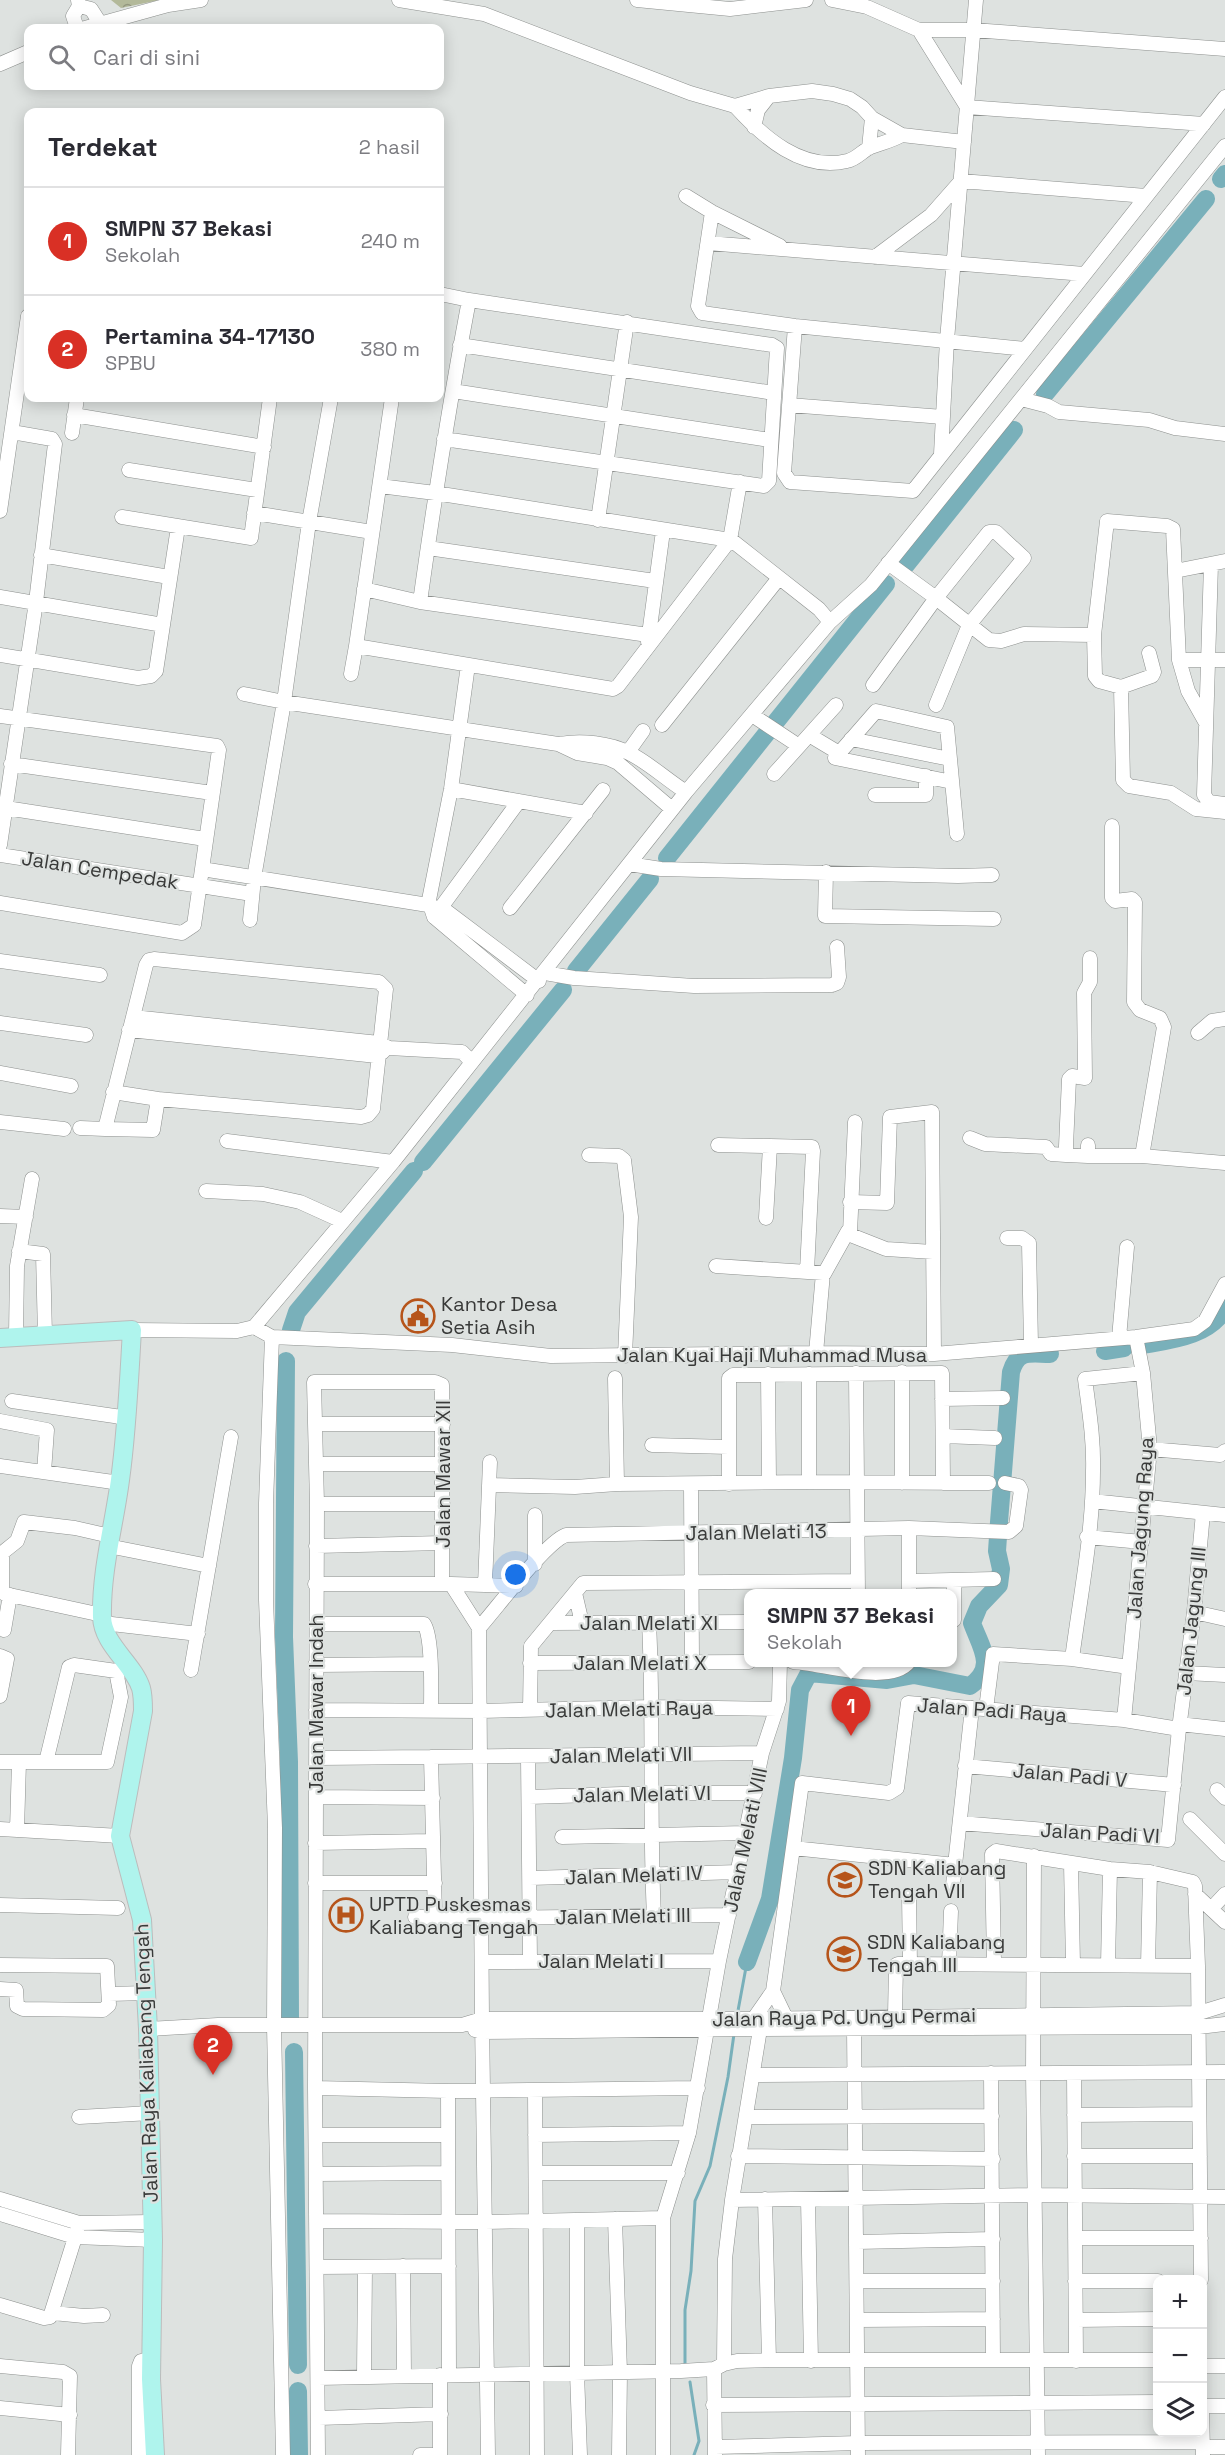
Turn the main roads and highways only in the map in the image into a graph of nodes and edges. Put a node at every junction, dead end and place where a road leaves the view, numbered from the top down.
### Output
1 (8, 1337) edge
2 (155, 2455) edge

1 - 2 main road, Jalan Raya Kaliabang Tengah

